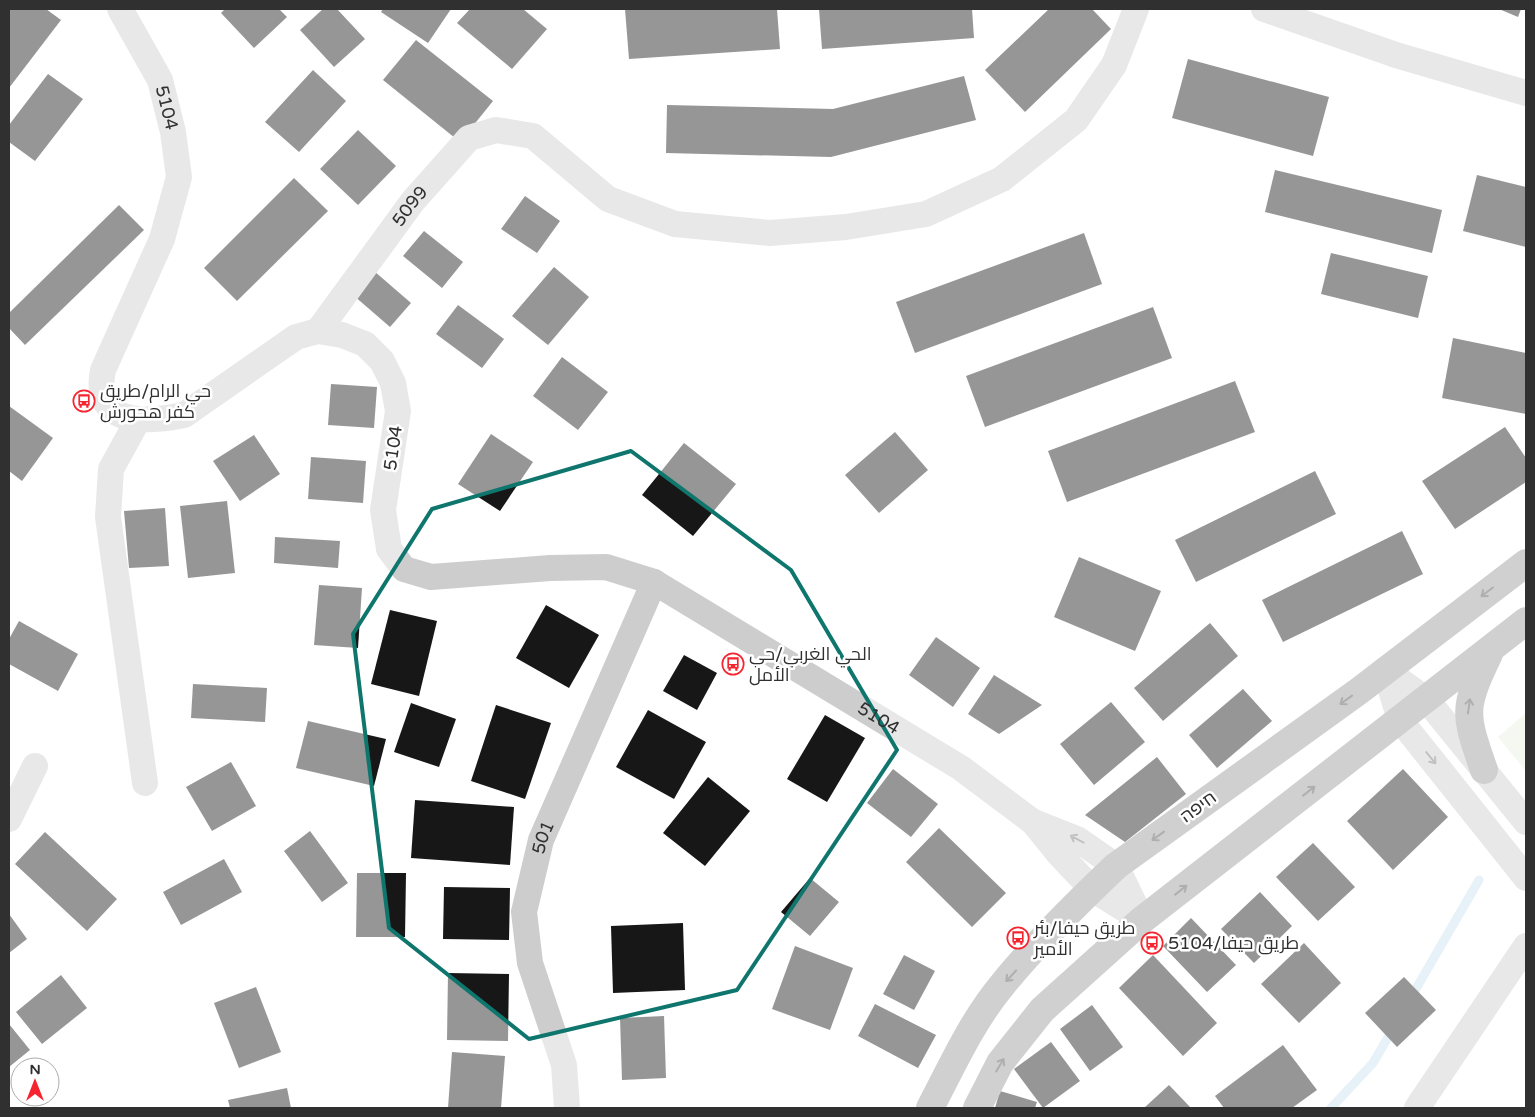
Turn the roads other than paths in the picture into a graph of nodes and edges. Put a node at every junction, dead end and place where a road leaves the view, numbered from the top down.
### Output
1 (120, 9) edge
2 (1136, 9) edge
3 (1264, 9) edge
4 (1526, 93) edge
5 (318, 331) junction
6 (138, 420) junction
7 (1526, 563) edge
8 (654, 582) junction
9 (1526, 621) edge
10 (1492, 648) junction
11 (1385, 670) junction
12 (1426, 699) junction
13 (1400, 720) junction
14 (36, 766) dead end
15 (1484, 770) junction
16 (146, 783) dead end
17 (9, 819) edge
18 (1033, 822) junction
19 (1526, 822) edge
20 (1116, 866) junction
21 (1526, 878) edge
22 (1092, 889) junction
23 (1142, 920) junction
24 (1526, 946) edge
25 (567, 1108) edge
26 (930, 1108) edge
27 (977, 1108) edge
28 (1417, 1108) edge

1 - 6 street, 5104
2 - 5 street, 5099
3 - 4 street
5 - 6 street, 5104
5 - 8 street, 5104
6 - 16 street
7 -> 11 highway, חיפה
8 - 18 street, 5104
8 - 25 street, 501
9 - 10 highway
10 - 12 highway
15 -> 10 highway
11 - 12 street
11 - 13 street
11 -> 20 highway, חיפה
12 - 13 highway
12 - 15 street
13 -> 21 street
23 -> 13 highway
14 - 17 street
15 - 19 street
20 -> 18 street, 5104
18 - 22 street, 5104
20 - 22 highway, חיפה
20 - 23 street, 5104
22 - 23 street, 5104
22 -> 26 highway, חיפה
27 -> 23 highway
24 - 28 street

